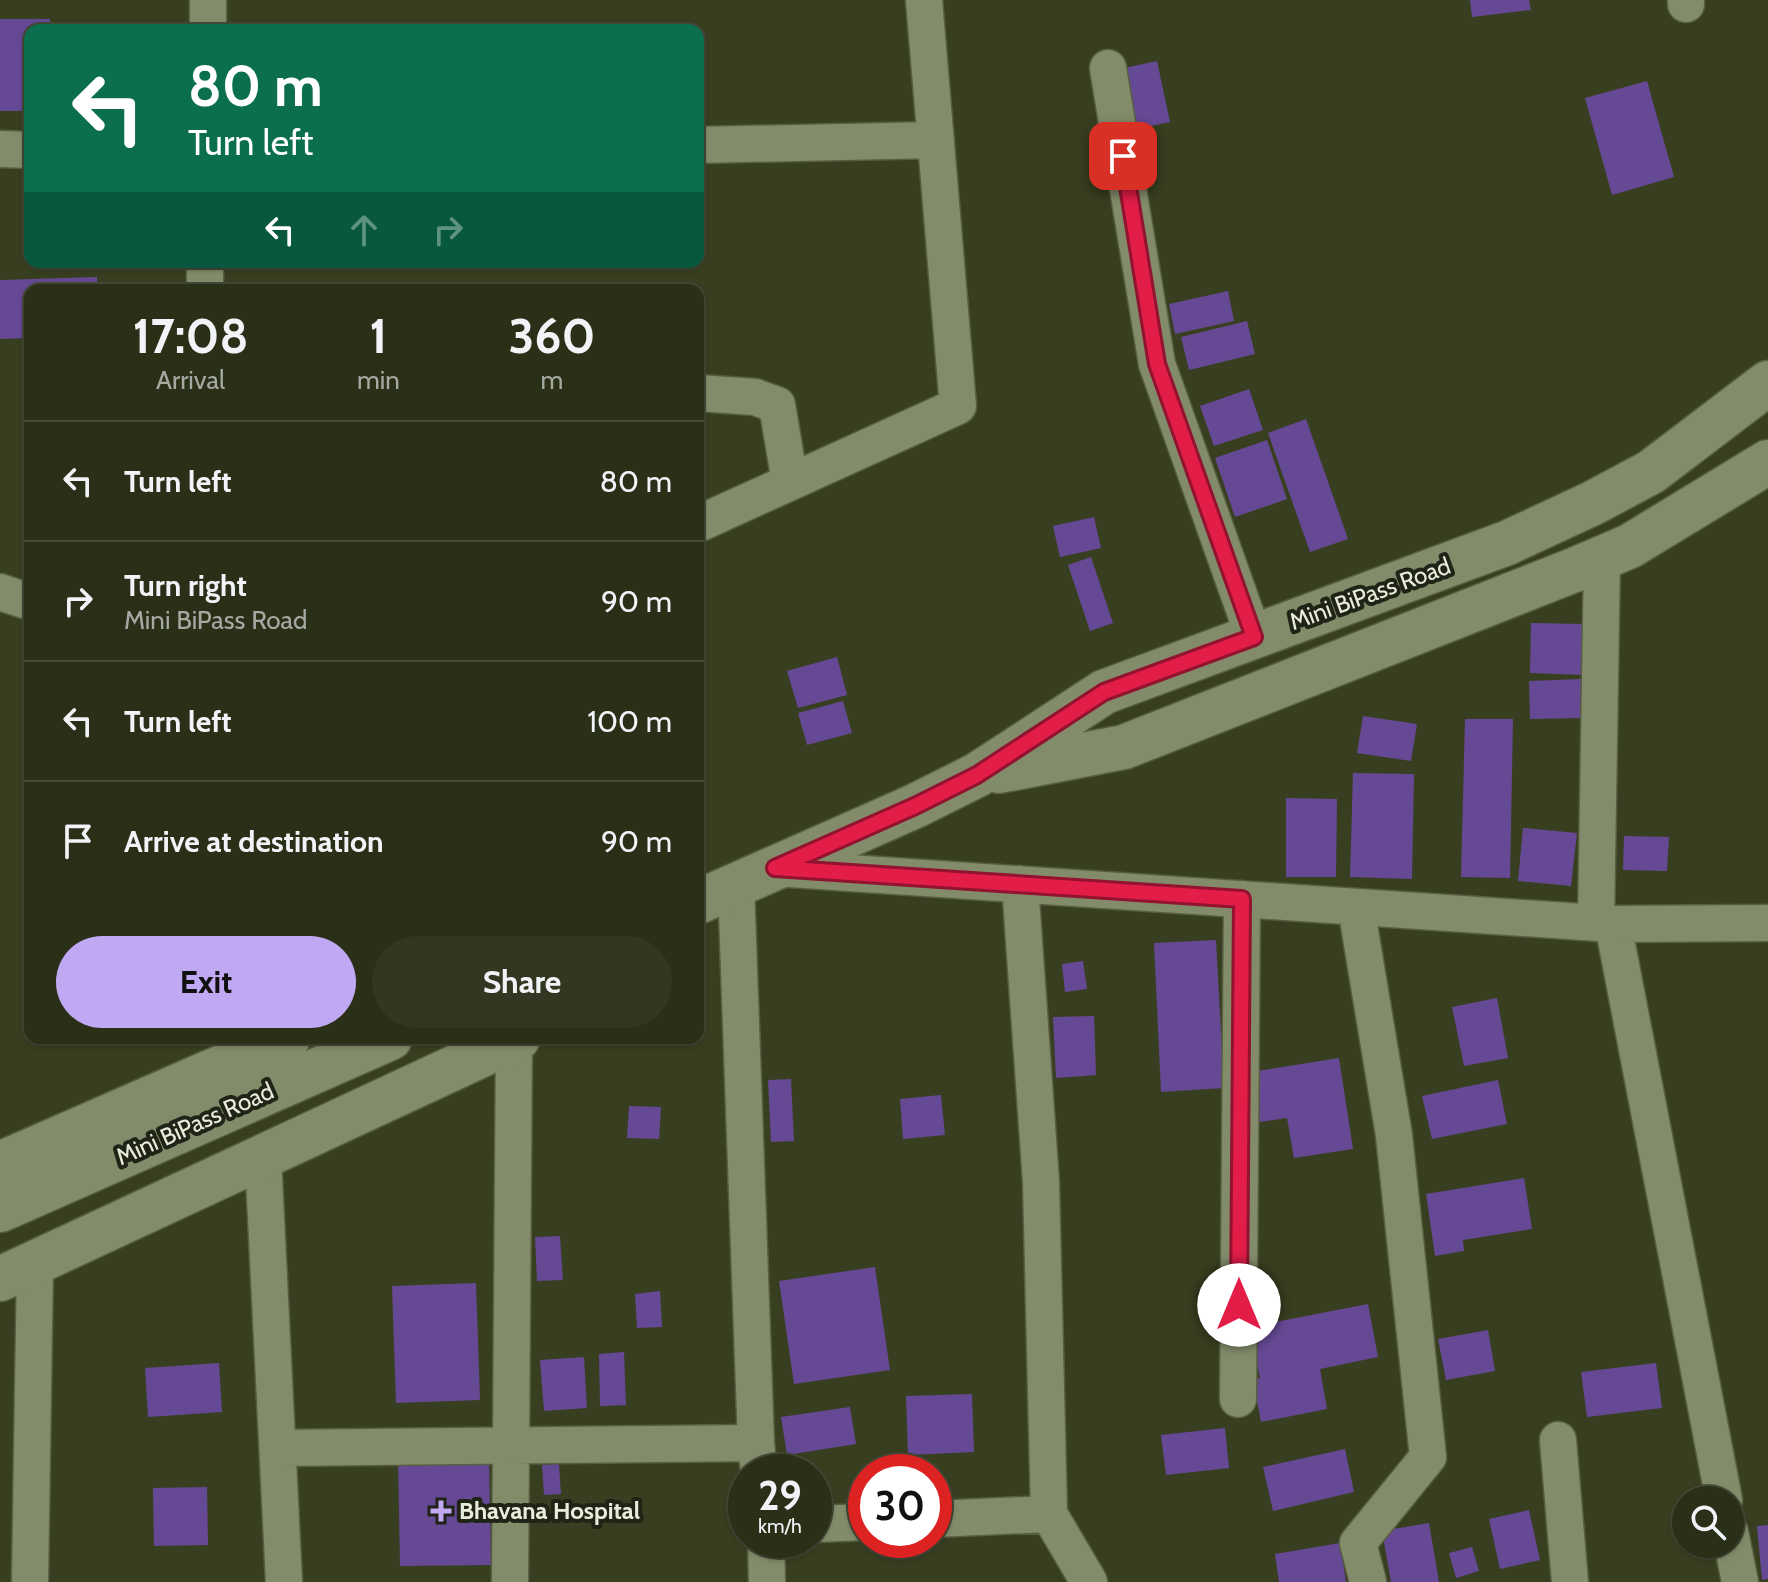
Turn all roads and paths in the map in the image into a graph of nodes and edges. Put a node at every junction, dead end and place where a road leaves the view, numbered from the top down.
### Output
1 (208, 0) edge
2 (924, 0) edge
3 (208, 24) edge
4 (1108, 68) dead end
5 (936, 140) junction
6 (704, 145) edge
7 (0, 149) edge
8 (24, 150) edge
9 (1768, 383) edge
10 (704, 393) edge
11 (1768, 462) edge
12 (790, 482) junction
13 (704, 521) edge
14 (1602, 558) junction
15 (0, 592) edge
16 (24, 600) edge
17 (1254, 637) junction
18 (977, 775) junction
19 (775, 868) junction
20 (1020, 884) junction
21 (711, 893) edge
22 (1242, 899) junction
23 (1356, 907) junction
24 (1768, 923) edge
25 (1604, 924) junction
26 (274, 1044) edge
27 (376, 1044) edge
28 (505, 1044) edge
29 (516, 1044) edge
30 (263, 1157) junction
31 (0, 1164) edge
32 (0, 1210) edge
33 (18, 1271) edge
34 (1238, 1399) dead end
35 (1558, 1440) dead end
36 (512, 1445) junction
37 (278, 1448) junction
38 (757, 1454) edge
39 (728, 1456) edge
40 (1721, 1486) edge
41 (1049, 1514) junction
42 (952, 1518) edge
43 (766, 1558) edge
44 (1735, 1558) edge
45 (30, 1582) edge
46 (284, 1582) edge
47 (510, 1582) edge
48 (767, 1582) edge
49 (1089, 1582) edge
50 (1368, 1582) edge
51 (1570, 1582) edge
52 (1740, 1582) edge

1 - 3 street
2 - 5 street
4 - 17 street
5 - 6 street
5 - 12 street
7 - 8 street
9 - 17 street, Mini BiPass Road
10 - 12 street
11 - 14 street
12 - 13 street
14 - 18 street
14 - 25 street
15 - 16 street
17 - 18 street, Mini BiPass Road
18 - 19 street, Mini BiPass Road
19 - 20 street
19 - 21 street, Mini BiPass Road
20 - 22 street
20 - 41 street
21 - 38 street
22 - 23 street
22 - 34 street
23 - 25 street
23 - 50 street
24 - 25 street
25 - 40 street
26 - 31 street
27 - 32 street, Mini BiPass Road
28 - 30 street
29 - 36 street
30 - 33 street
30 - 37 street
33 - 45 street
35 - 51 street
36 - 37 street
36 - 39 street
36 - 47 street
37 - 46 street
41 - 42 street
41 - 49 street
43 - 48 street
44 - 52 street

